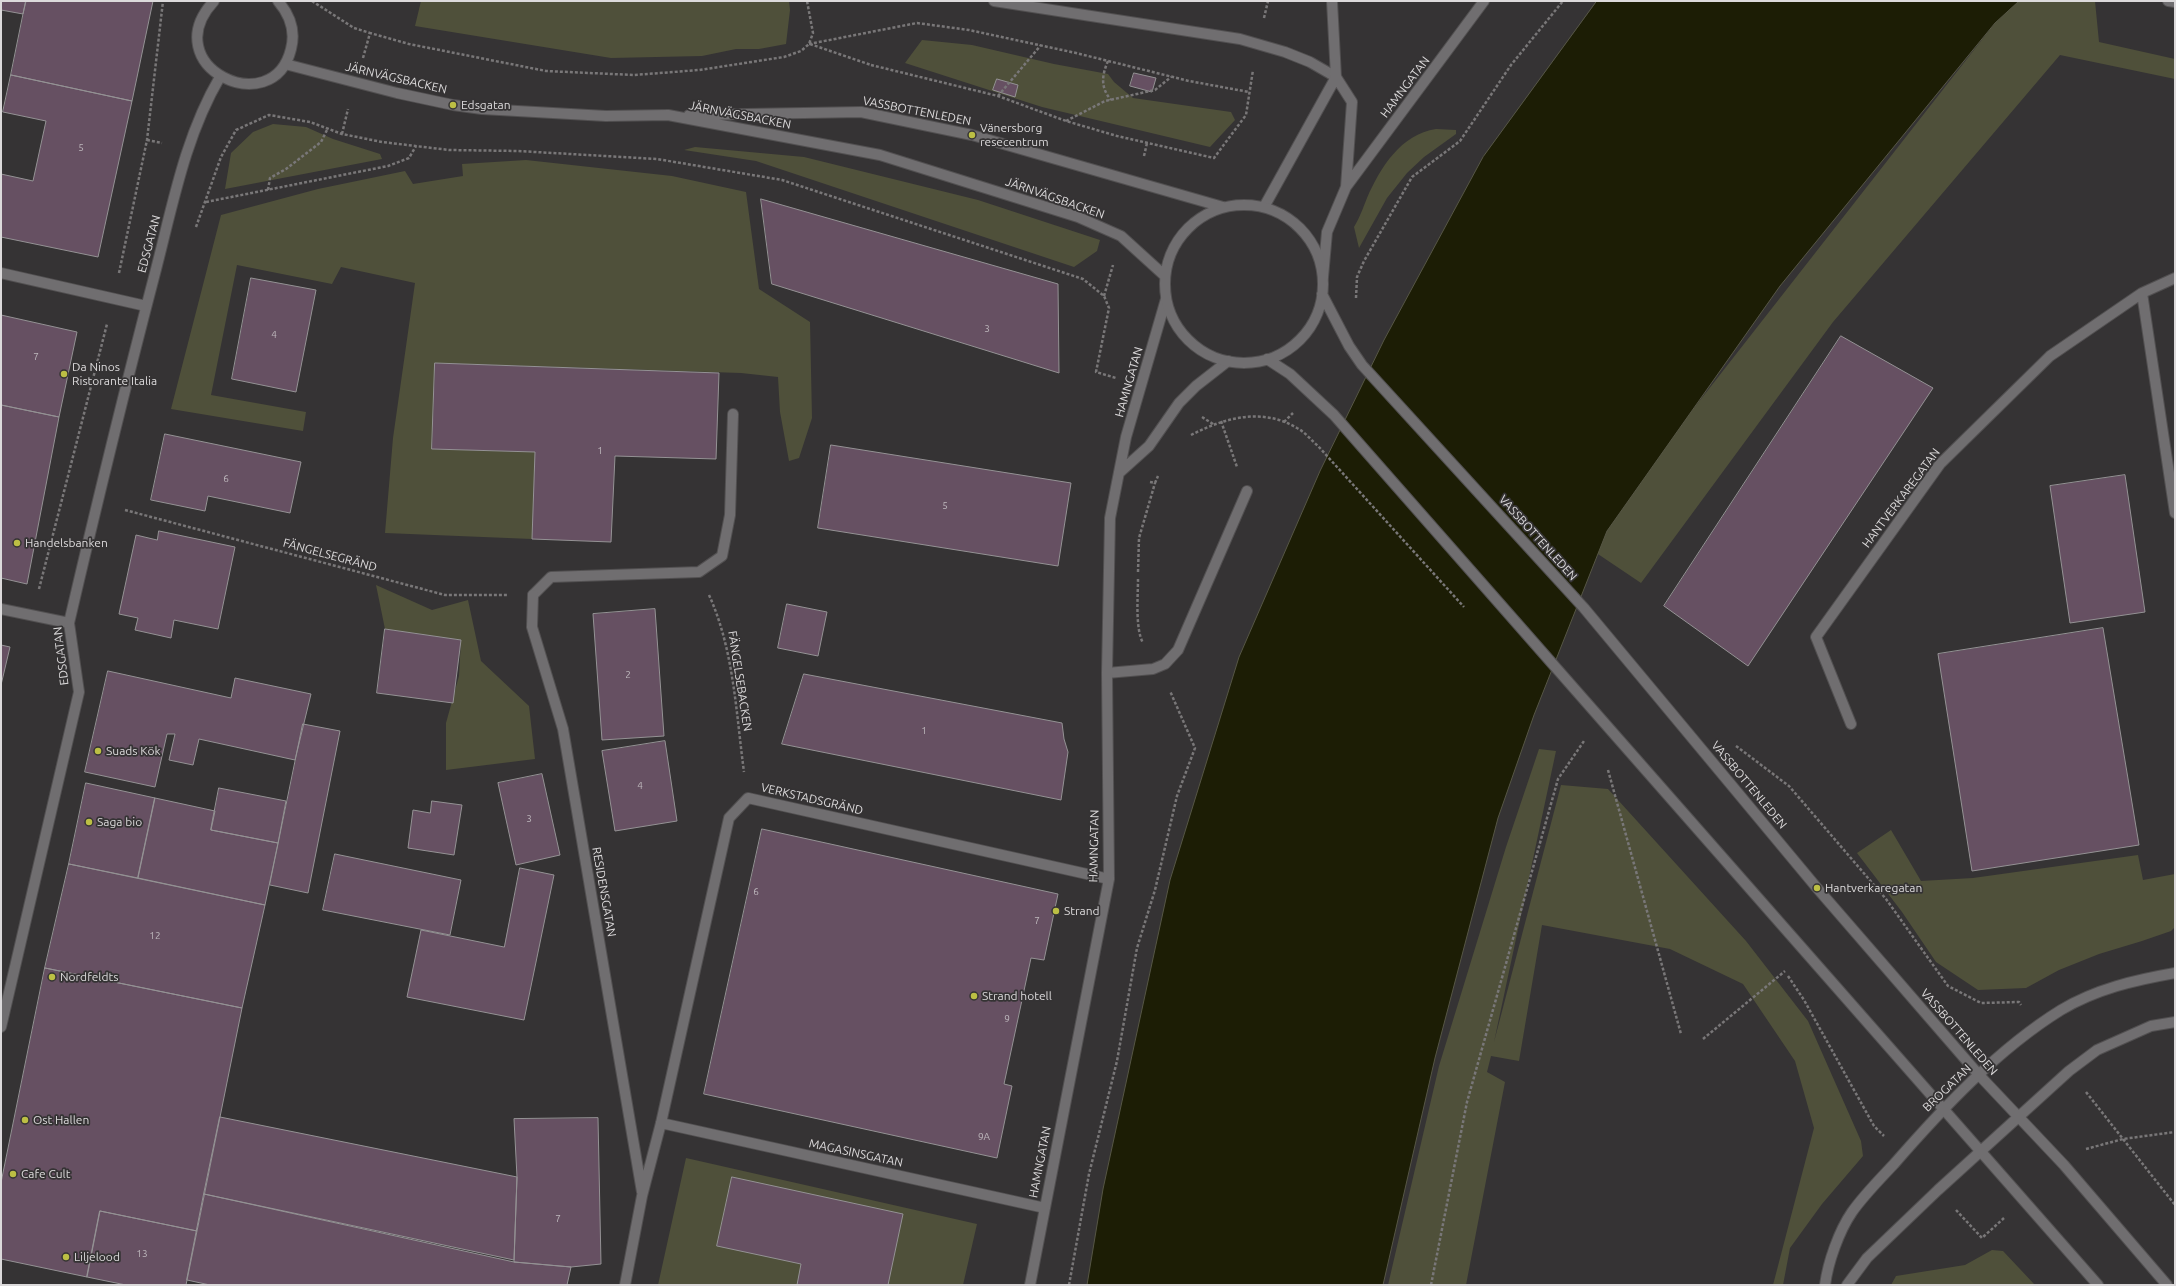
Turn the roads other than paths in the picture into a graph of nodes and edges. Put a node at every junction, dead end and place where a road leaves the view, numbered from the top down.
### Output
1 (214, 1) edge
2 (278, 1) edge
3 (994, 1) edge
4 (1332, 1) edge
5 (1484, 1) edge
6 (2168, 1) edge
7 (2175, 2) edge
8 (285, 64) junction
9 (220, 77) junction
10 (1336, 77) junction
11 (668, 115) junction
12 (1346, 187) junction
13 (1223, 207) junction
14 (1264, 207) junction
15 (1, 273) edge
16 (1165, 276) junction
17 (1323, 277) junction
18 (2175, 278) edge
19 (2142, 293) junction
20 (1322, 294) junction
21 (1166, 299) junction
22 (146, 306) junction
23 (1267, 359) junction
24 (1228, 361) junction
25 (733, 414) dead end
26 (1119, 473) junction
27 (1247, 491) dead end
28 (2175, 513) edge
29 (1, 609) edge
30 (69, 623) junction
31 (1107, 673) junction
32 (1851, 724) dead end
33 (1109, 879) junction
34 (2175, 973) edge
35 (2175, 1022) edge
36 (1, 1027) edge
37 (1979, 1075) junction
38 (1943, 1108) junction
39 (2018, 1118) junction
40 (661, 1123) junction
41 (1981, 1151) junction
42 (642, 1196) junction
43 (1045, 1208) junction
44 (625, 1285) edge
45 (1030, 1285) edge
46 (1825, 1285) edge
47 (1847, 1285) edge
48 (2098, 1285) edge
49 (2167, 1285) edge

1 - 9 street
2 - 8 street
3 - 10 street
4 - 10 street, HAMNGATAN
5 - 12 street, HAMNGATAN
6 - 7 street
8 - 9 street
8 - 11 street, JÄRNVÄGSBACKEN
9 - 22 street, EDSGATAN
10 - 12 street, HAMNGATAN
10 - 14 street
11 - 13 street, VASSBOTTENLEDEN
11 - 16 street, JÄRNVÄGSBACKEN
12 - 17 street, HAMNGATAN
13 - 14 street
13 - 16 street
14 - 17 street
15 - 22 street
16 - 21 street
17 - 20 street, HAMNGATAN
18 - 19 street, HANTVERKAREGATAN
19 - 28 street
19 - 32 street, HANTVERKAREGATAN
20 - 23 street, HAMNGATAN
20 - 37 street, VASSBOTTENLEDEN
21 - 24 street, HAMNGATAN
21 - 26 street, HAMNGATAN
22 - 30 street, EDSGATAN
23 - 24 street, HAMNGATAN
23 - 38 street
24 - 26 street
25 - 42 street, RESIDENSGATAN
26 - 31 street, HAMNGATAN
27 - 31 street
29 - 30 street
30 - 36 street, EDSGATAN
31 - 33 street, HAMNGATAN
33 - 40 street, VERKSTADSGRÄND
33 - 43 street, HAMNGATAN
34 - 37 street, BROGATAN
35 - 39 street
37 - 38 street, BROGATAN
37 - 39 street, VASSBOTTENLEDEN
38 - 41 street
38 - 46 street, BROGATAN
39 - 41 street
39 - 49 street, VASSBOTTENLEDEN
40 - 42 street, RESIDENSGATAN
40 - 43 street, MAGASINSGATAN
41 - 47 street
41 - 48 street
42 - 44 street, RESIDENSGATAN
43 - 45 street, HAMNGATAN

